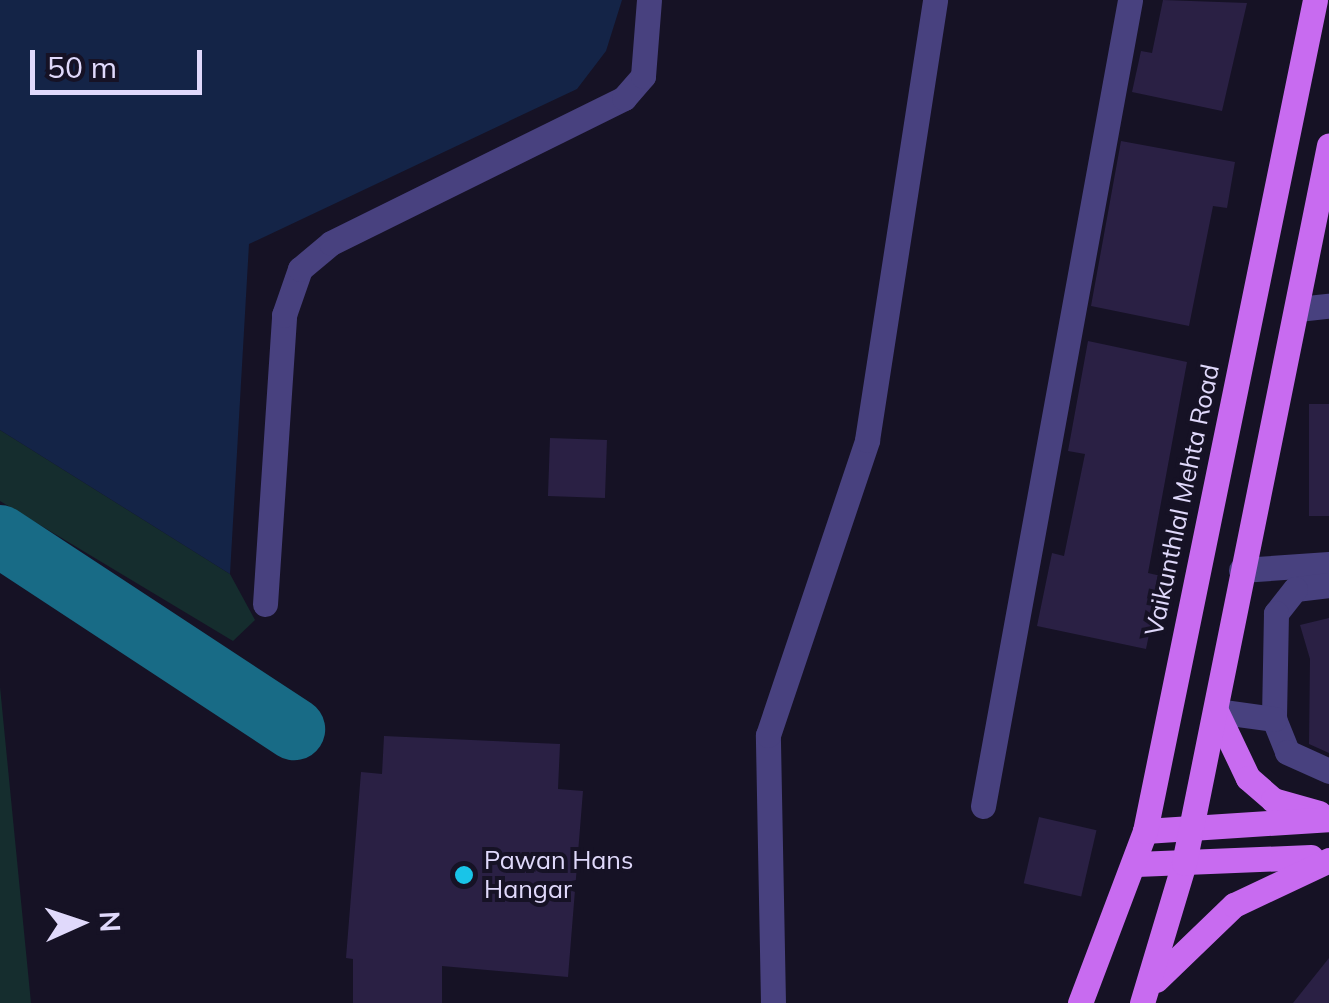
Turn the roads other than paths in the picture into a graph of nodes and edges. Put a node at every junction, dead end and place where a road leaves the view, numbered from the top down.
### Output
1 (649, 0) edge
2 (935, 0) edge
3 (1130, 0) edge
4 (1315, 0) edge
5 (1329, 145) edge
6 (1329, 306) edge
7 (1298, 308) junction
8 (1241, 570) junction
9 (1323, 579) edge
10 (266, 604) dead end
11 (1216, 711) junction
12 (1274, 719) junction
13 (1329, 771) edge
14 (983, 806) dead end
15 (1329, 818) edge
16 (1190, 829) junction
17 (1145, 831) junction
18 (1329, 858) edge
19 (1184, 863) junction
20 (1136, 864) junction
21 (1143, 999) edge
22 (773, 1003) edge
23 (1080, 1003) edge

1 - 10 street
2 - 22 street
3 - 14 street
4 - 17 main road, Vaikunthlal Mehta Road
5 - 7 main road
6 - 7 street
7 - 8 main road
8 - 9 street
8 - 11 main road
9 - 12 street
11 - 12 street
11 - 15 main road
11 - 16 main road
12 - 13 street
15 - 16 main road
16 - 17 main road
16 - 19 main road
17 - 20 main road, Vaikunthlal Mehta Road
18 - 19 main road
18 - 21 main road
19 - 20 main road
19 - 21 main road
20 - 23 main road, Vaikunthlal Mehta Road

